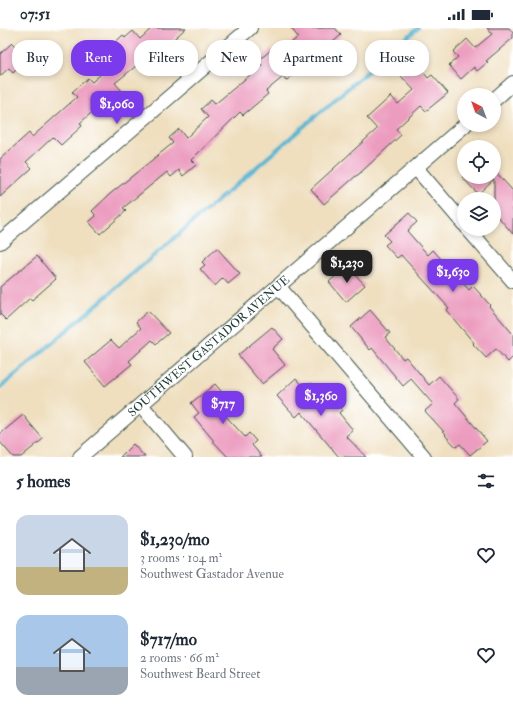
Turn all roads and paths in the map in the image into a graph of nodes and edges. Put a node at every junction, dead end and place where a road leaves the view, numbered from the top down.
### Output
1 (250, 28) edge
2 (513, 83) edge
3 (501, 94) edge
4 (457, 132) edge
5 (416, 168) junction
6 (457, 216) edge
7 (474, 236) edge
8 (0, 242) edge
9 (513, 281) edge
10 (278, 286) junction
11 (141, 405) junction
12 (80, 457) edge
13 (185, 457) edge
14 (424, 457) edge

1 - 8 street
2 - 3 street
4 - 5 street, SOUTHWEST GASTADOR AVENUE
5 - 6 street
5 - 10 street, SOUTHWEST GASTADOR AVENUE
7 - 9 street
10 - 11 street, SOUTHWEST GASTADOR AVENUE
10 - 14 street
11 - 12 street, SOUTHWEST GASTADOR AVENUE
11 - 13 street

